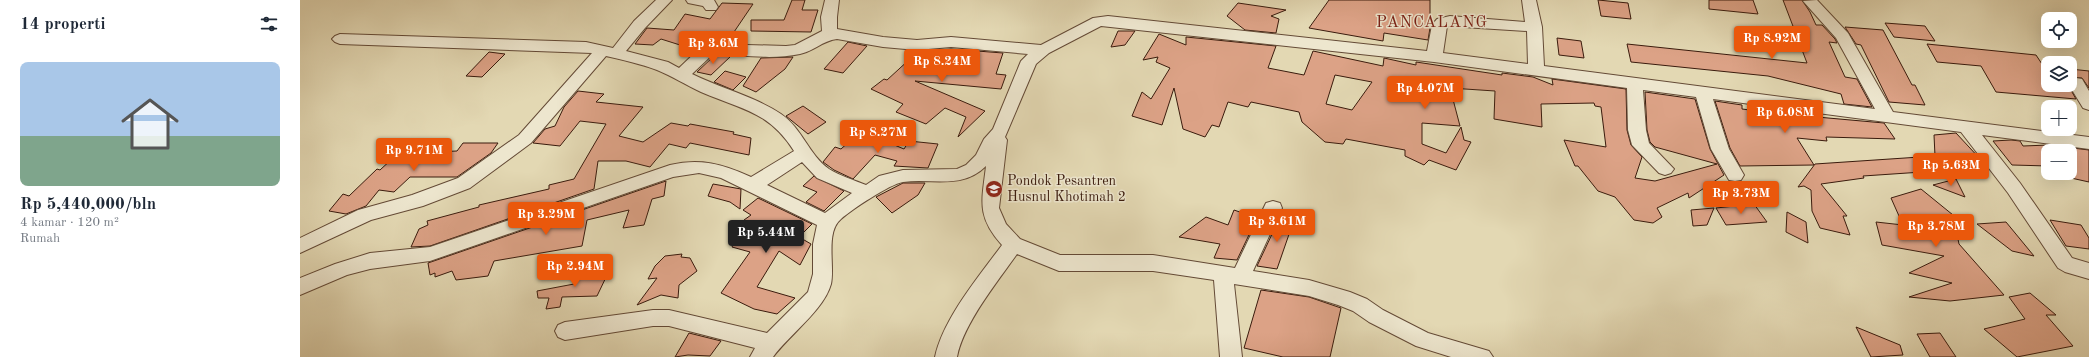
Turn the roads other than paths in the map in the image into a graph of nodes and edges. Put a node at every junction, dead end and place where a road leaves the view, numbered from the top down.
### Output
1 (666, 0) edge
2 (693, 0) edge
3 (832, 0) edge
4 (1529, 0) edge
5 (1810, 1) dead end
6 (711, 8) dead end
7 (1534, 28) junction
8 (830, 34) junction
9 (340, 40) dead end
10 (1043, 50) junction
11 (610, 52) junction
12 (1434, 56) junction
13 (1536, 70) junction
14 (681, 75) junction
15 (1635, 83) junction
16 (2077, 85) edge
17 (1703, 92) junction
18 (2089, 104) edge
19 (1887, 116) junction
20 (1966, 127) junction
21 (1000, 132) junction
22 (2089, 143) edge
23 (804, 153) junction
24 (1665, 169) dead end
25 (1735, 175) dead end
26 (752, 185) junction
27 (868, 193) junction
28 (1273, 208) dead end
29 (827, 222) junction
30 (1013, 244) junction
31 (300, 246) edge
32 (2089, 271) edge
33 (1232, 275) junction
34 (300, 287) edge
35 (565, 331) dead end
36 (765, 350) edge
37 (946, 357) edge
38 (1231, 357) edge
39 (1482, 357) edge

1 - 11 street
2 - 6 street
3 - 8 street
4 - 7 street
5 - 19 street
7 - 12 street
7 - 13 street
8 - 10 street
8 - 14 street
9 - 11 street
10 - 12 street
10 - 21 street
11 - 14 street
11 - 31 street
12 - 13 street
13 - 15 street
14 - 23 street
15 - 17 street
15 - 24 street
16 - 18 street
17 - 19 street
17 - 25 street
19 - 20 street
20 - 22 street
20 - 32 street
21 - 27 street
21 - 30 street
23 - 26 street
23 - 27 street
26 - 29 street
26 - 34 street
27 - 29 street
28 - 33 street
29 - 36 street
30 - 33 street
30 - 37 street
33 - 38 street
33 - 39 street
35 - 36 street

